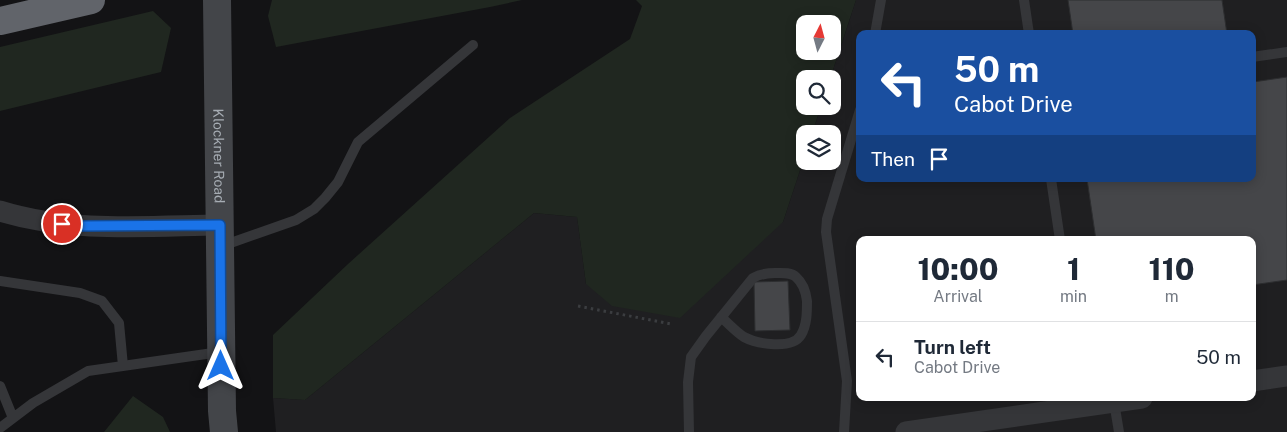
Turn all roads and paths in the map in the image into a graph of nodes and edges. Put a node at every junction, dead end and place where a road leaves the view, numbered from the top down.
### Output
1 (91, 0) edge
2 (217, 0) edge
3 (881, 0) edge
4 (1024, 0) edge
5 (0, 21) edge
6 (876, 30) edge
7 (1028, 30) edge
8 (473, 45) dead end
9 (1287, 52) edge
10 (1256, 56) edge
11 (856, 123) edge
12 (1051, 182) edge
13 (0, 211) edge
14 (221, 236) junction
15 (1059, 236) edge
16 (0, 281) edge
17 (578, 306) dead end
18 (721, 317) junction
19 (671, 324) dead end
20 (221, 352) junction
21 (123, 366) junction
22 (1287, 376) edge
23 (1256, 380) edge
24 (0, 386) edge
25 (1121, 401) edge
26 (1086, 402) edge
27 (1114, 402) junction
28 (13, 418) junction
29 (0, 428) edge
30 (224, 432) edge
31 (689, 432) edge
32 (844, 432) edge
33 (906, 432) edge
34 (1118, 432) edge

1 - 5 highway
2 - 14 main road, Klockner Road
3 - 6 lane
4 - 7 lane
8 - 14 lane
9 - 10 lane
11 - 32 lane
12 - 15 lane
13 - 14 street
14 - 20 main road, Klockner Road
16 - 21 lane
17 - 19 path
18 - 18 lane
18 - 31 lane
20 - 21 lane
20 - 30 main road, Klockner Road
21 - 28 lane
22 - 23 street
24 - 28 lane
25 - 27 street
26 - 27 street
26 - 33 street
27 - 34 lane
28 - 29 lane

